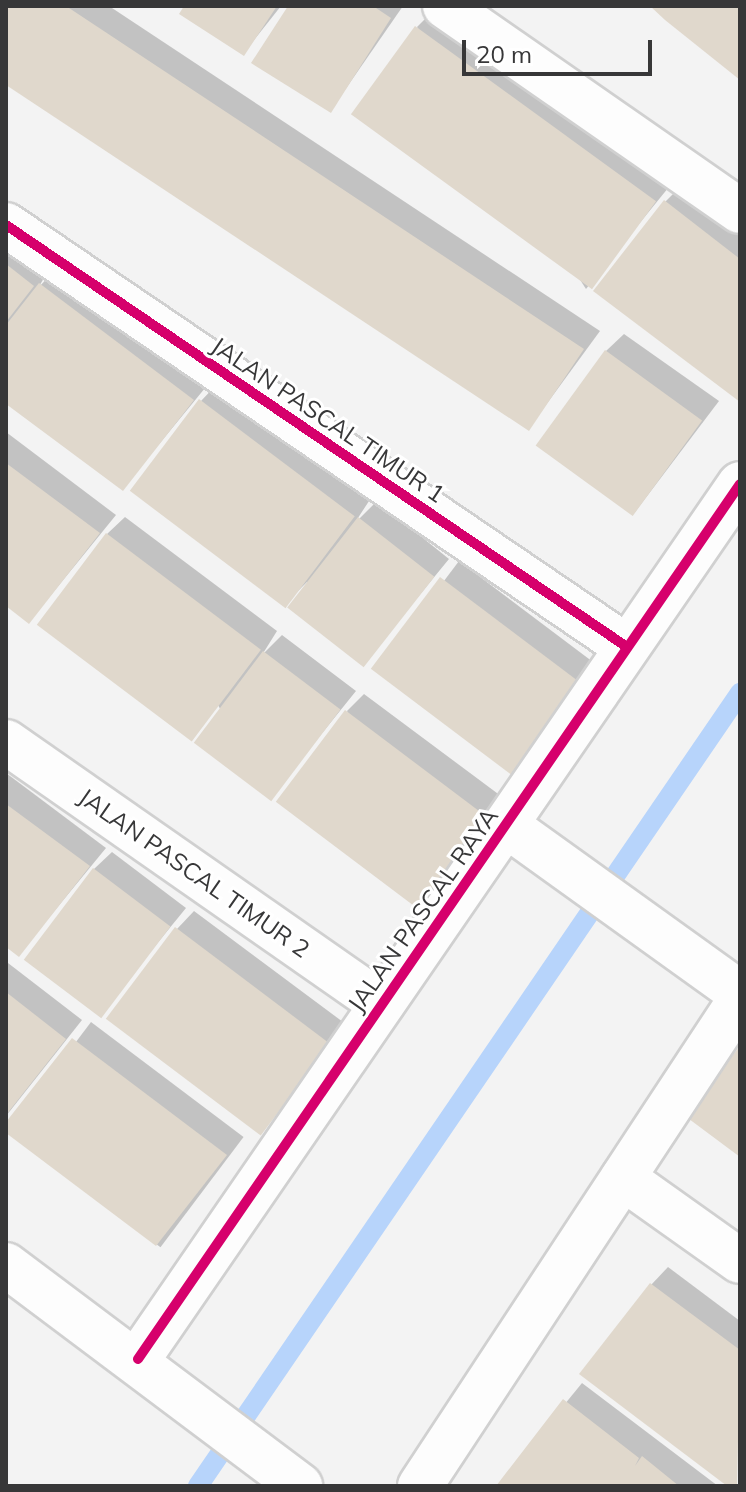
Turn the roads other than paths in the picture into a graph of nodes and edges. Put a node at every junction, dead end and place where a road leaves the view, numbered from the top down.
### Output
1 (445, 6) edge
2 (740, 211) edge
3 (6, 225) edge
4 (740, 484) edge
5 (627, 647) junction
6 (6, 742) edge
7 (506, 825) junction
8 (740, 993) edge
9 (740, 1000) edge
10 (382, 1004) junction
11 (623, 1178) junction
12 (740, 1261) edge
13 (6, 1265) edge
14 (138, 1359) junction
15 (300, 1486) edge
16 (420, 1486) edge

1 - 2 street
3 - 5 street, JALAN PASCAL TIMUR 1
4 - 5 street, JALAN PASCAL RAYA
5 - 7 street, JALAN PASCAL RAYA
6 - 10 street, JALAN PASCAL TIMUR 2
7 - 8 street
7 - 10 street, JALAN PASCAL RAYA
9 - 11 street
10 - 14 street, JALAN PASCAL RAYA
11 - 12 street
11 - 16 street
13 - 14 street
14 - 15 street

